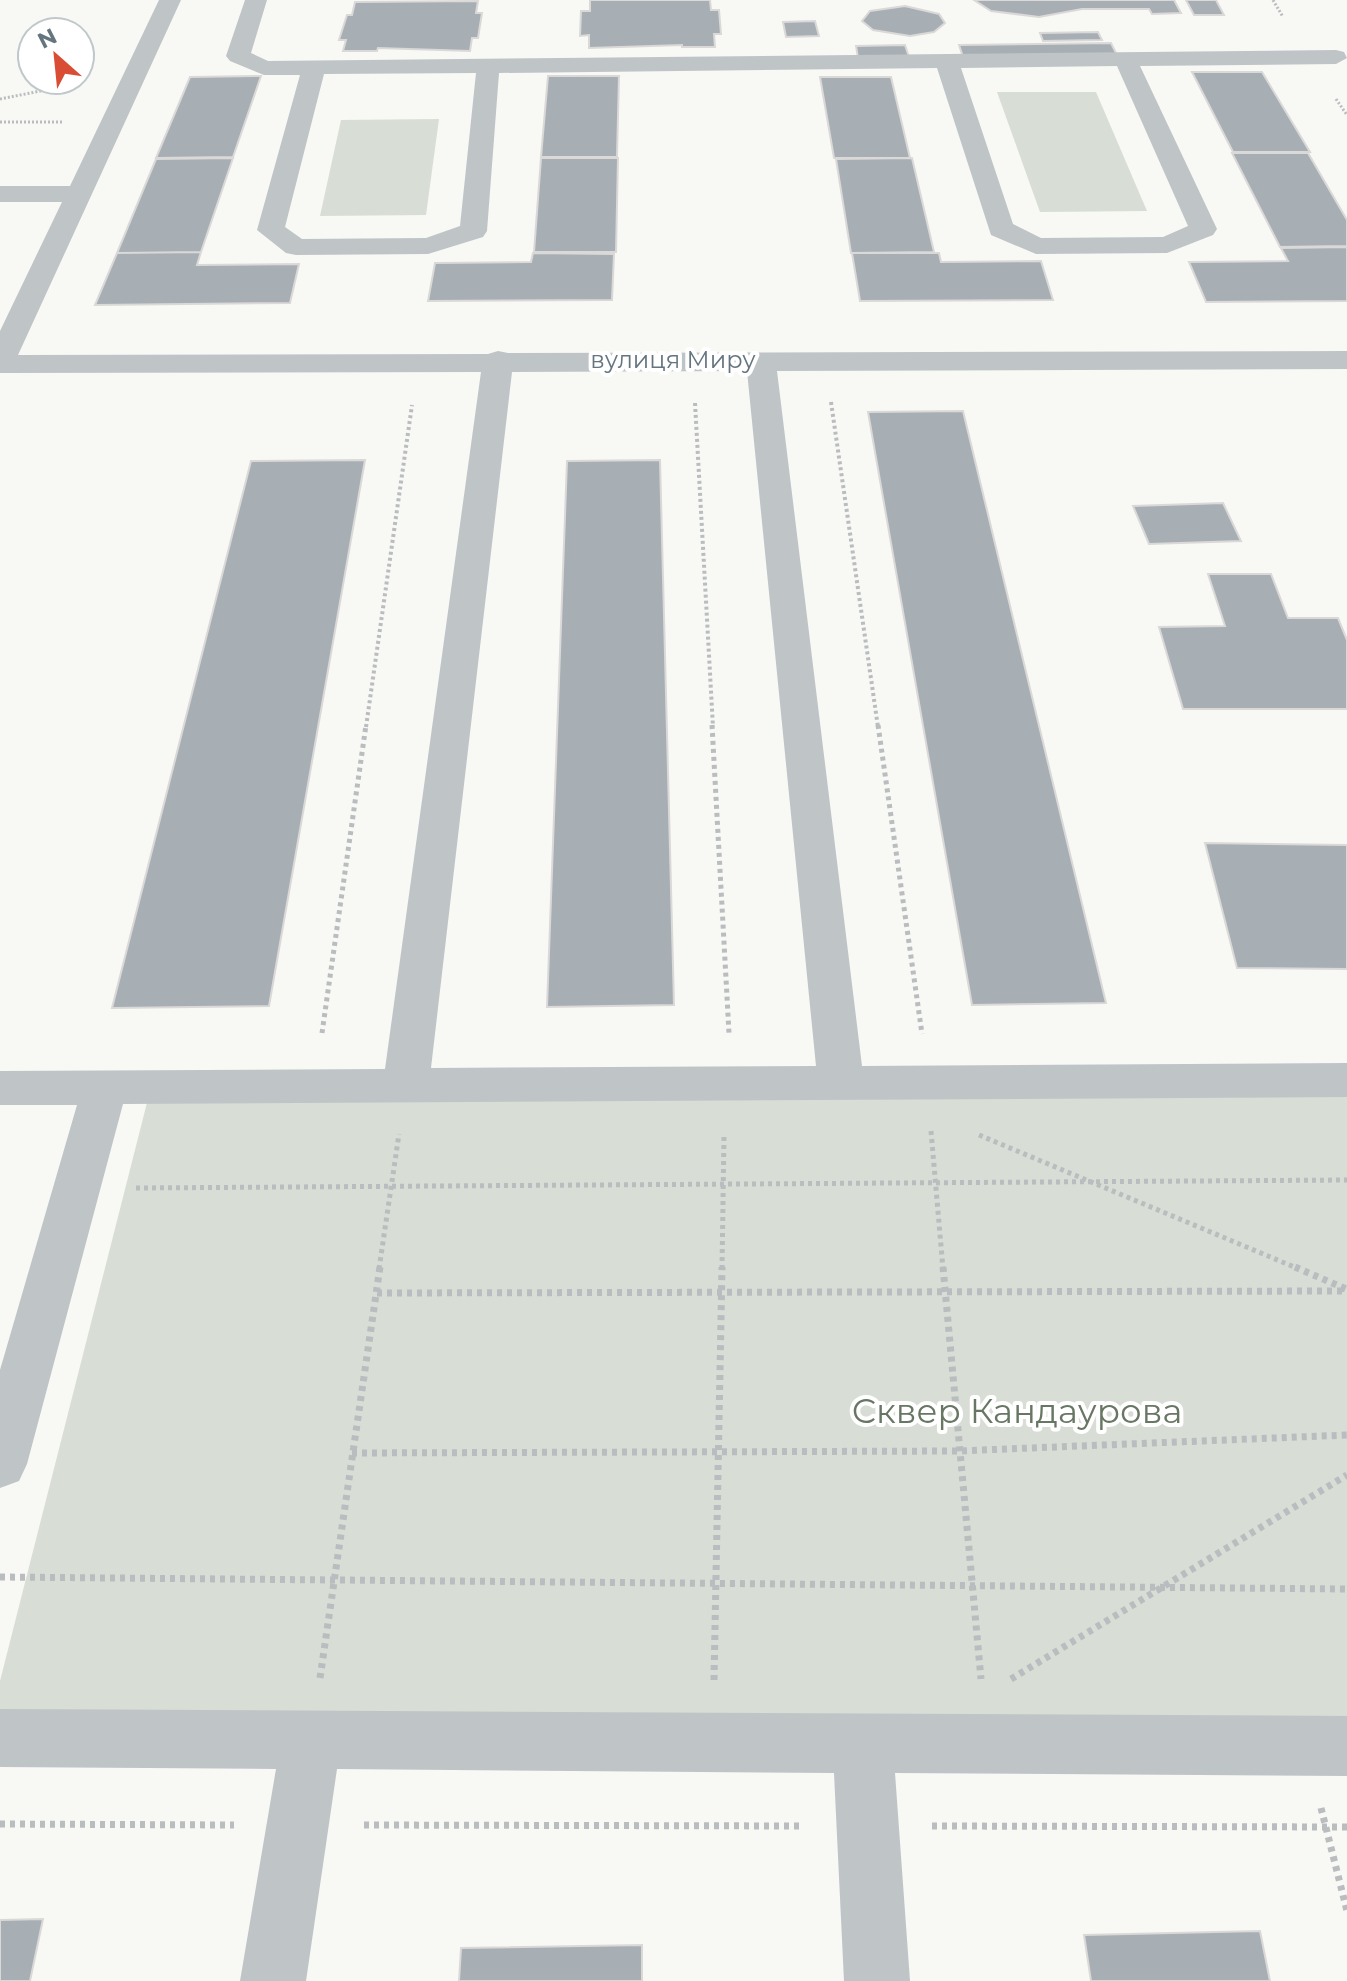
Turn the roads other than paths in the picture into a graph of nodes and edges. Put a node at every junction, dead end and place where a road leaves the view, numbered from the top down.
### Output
1 (170, 0) edge
2 (256, 0) edge
3 (1336, 57) dead end
4 (1125, 59) junction
5 (947, 61) junction
6 (488, 66) junction
7 (314, 68) junction
8 (0, 194) edge
9 (79, 194) junction
10 (498, 360) junction
11 (761, 360) junction
12 (1347, 360) edge
13 (0, 363) edge
14 (1347, 1080) edge
15 (841, 1083) junction
16 (406, 1085) junction
17 (105, 1087) junction
18 (0, 1088) edge
19 (0, 1464) edge
20 (0, 1738) edge
21 (311, 1740) junction
22 (863, 1743) junction
23 (1326, 1746) edge
24 (273, 1981) edge
25 (877, 1981) edge

1 - 9 street
2 - 7 street
3 - 4 street
4 - 5 street
4 - 5 street
5 - 6 street
6 - 7 street
6 - 7 street
8 - 9 street
9 - 13 street
10 - 11 street, вулиця Миру
10 - 13 street, вулиця Миру
10 - 16 street
11 - 12 street, вулиця Миру
11 - 15 street
14 - 15 street
15 - 16 street
16 - 17 street
17 - 18 street
17 - 19 street
20 - 21 street
21 - 22 street
21 - 24 street
22 - 23 street
22 - 25 street

